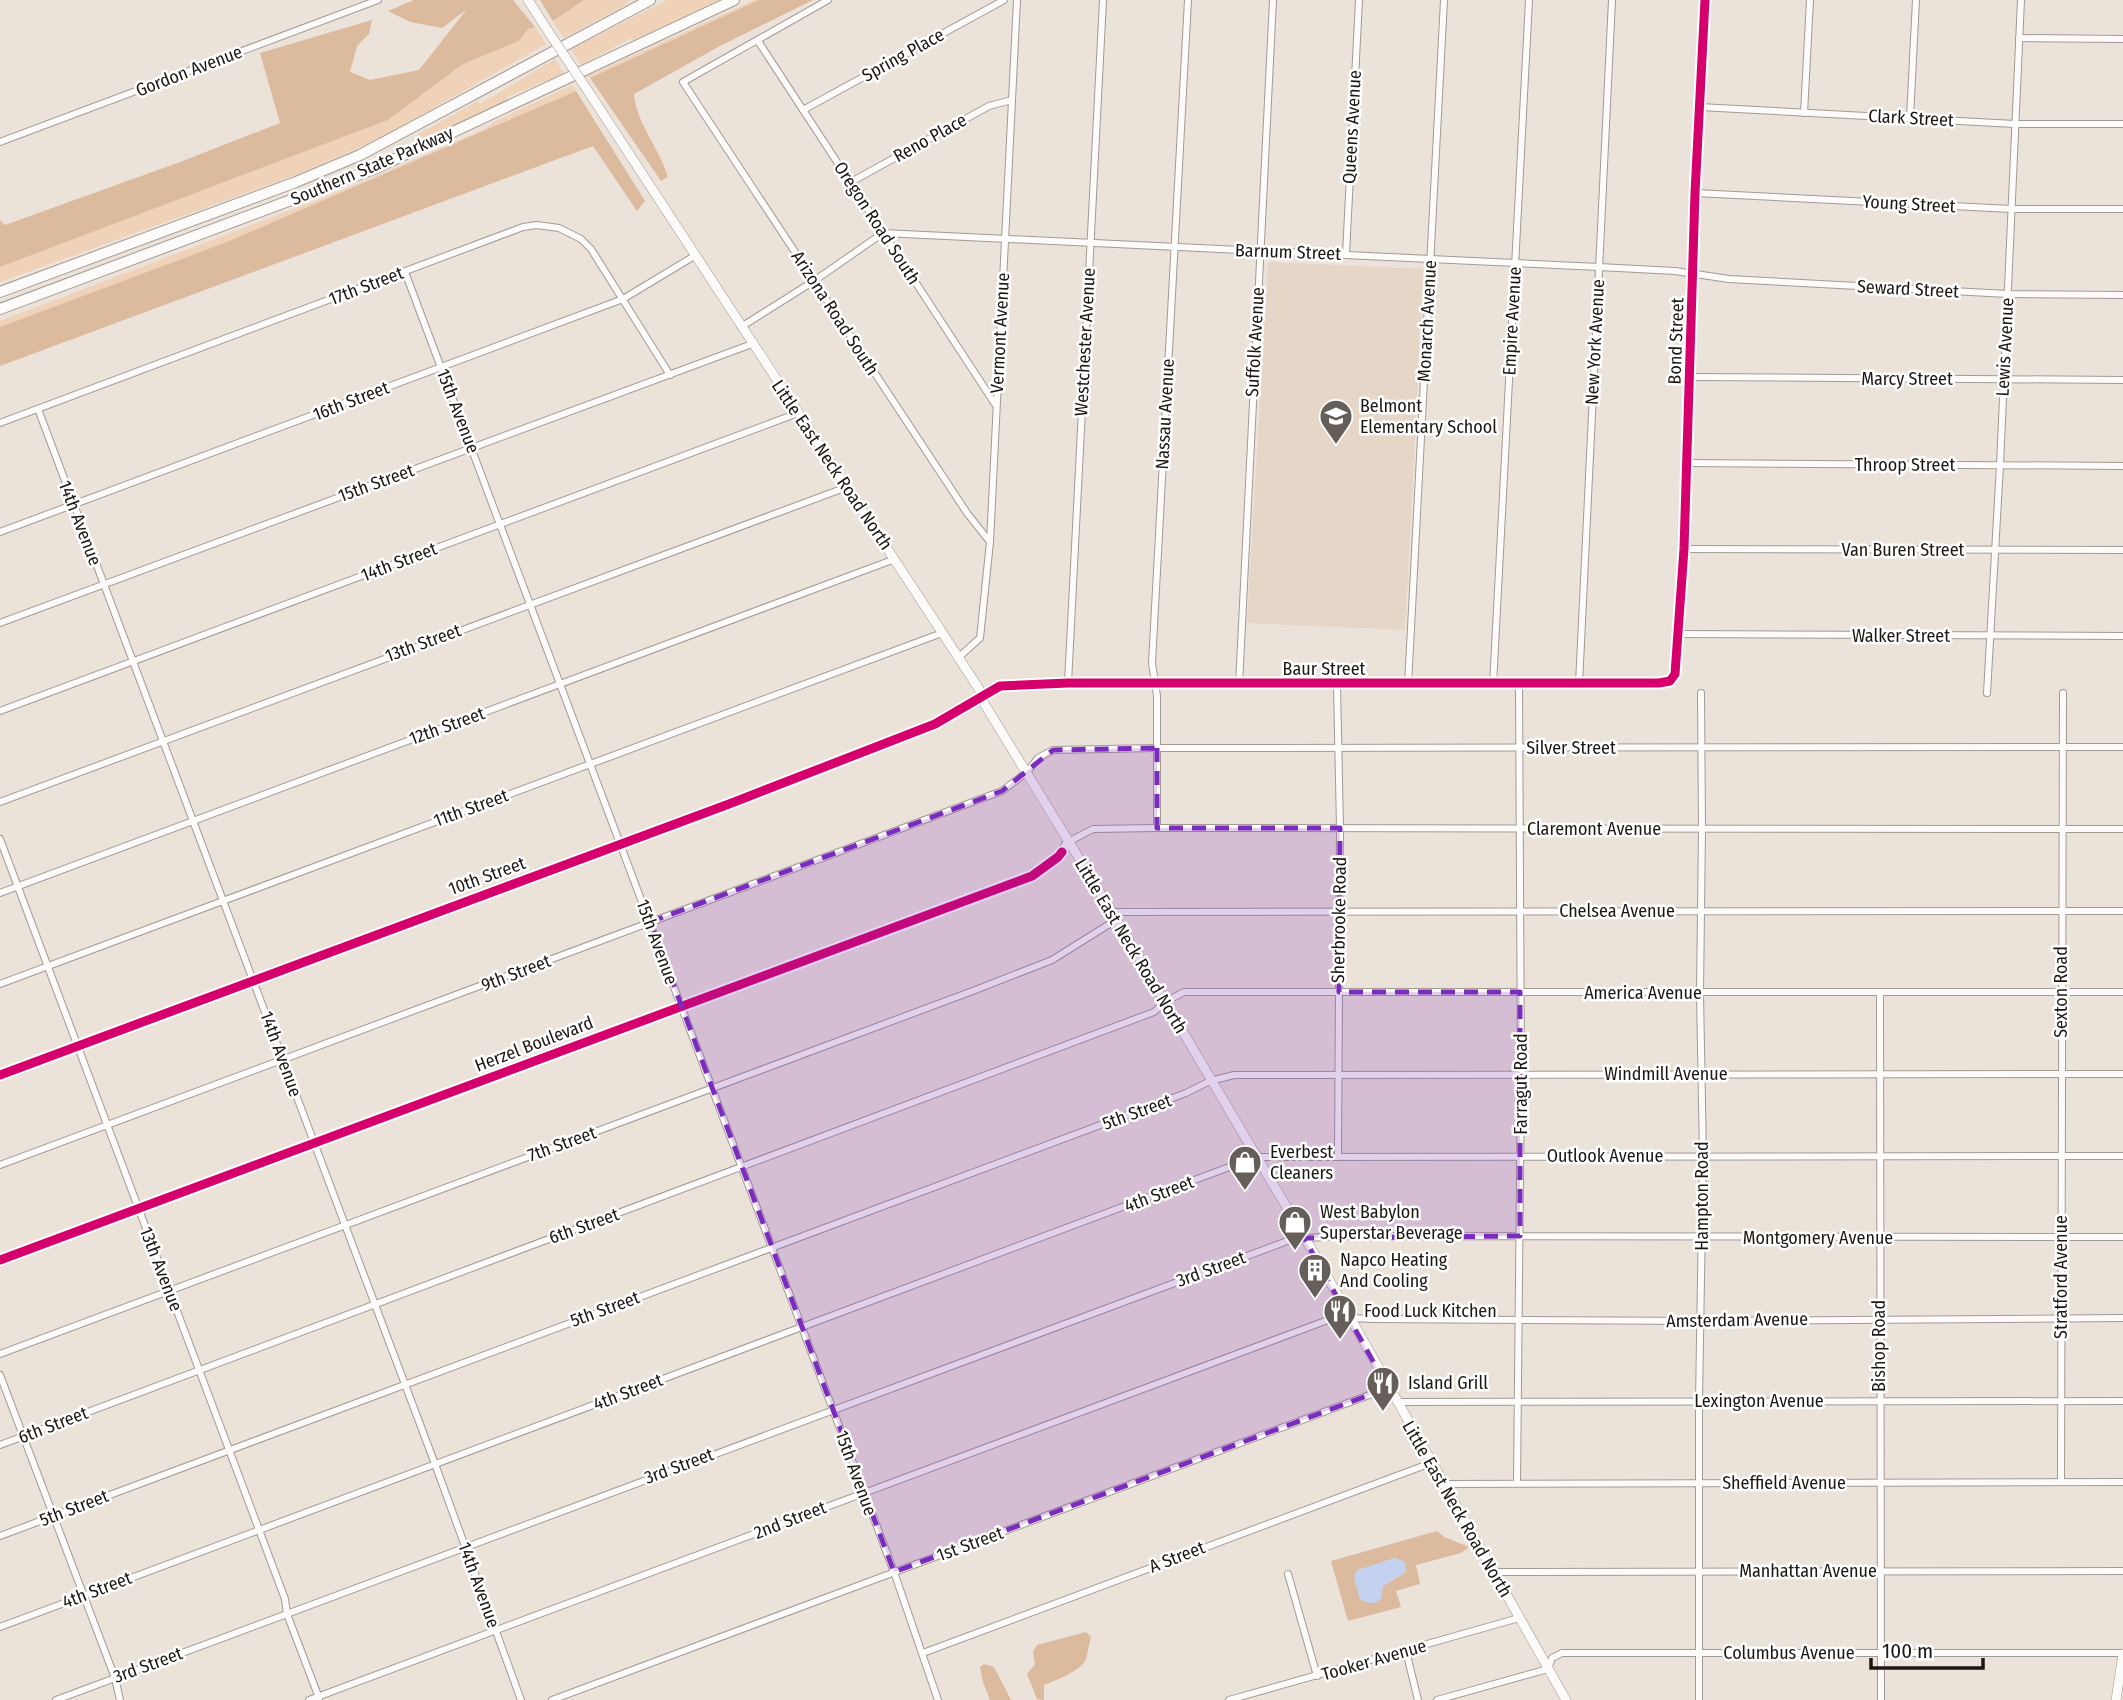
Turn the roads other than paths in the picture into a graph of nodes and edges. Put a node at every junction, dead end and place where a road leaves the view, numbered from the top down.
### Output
1 (377, 0) edge
2 (528, 0) edge
3 (650, 0) edge
4 (734, 0) edge
5 (828, 0) edge
6 (1004, 0) edge
7 (1017, 0) edge
8 (1103, 0) edge
9 (1188, 0) edge
10 (1273, 0) edge
11 (1359, 0) edge
12 (1444, 0) edge
13 (1529, 0) edge
14 (1612, 0) edge
15 (1705, 0) edge
16 (1810, 0) edge
17 (1916, 0) edge
18 (2021, 0) edge
19 (2019, 38) junction
20 (2123, 39) edge
21 (758, 41) junction
22 (1012, 100) junction
23 (1699, 107) junction
24 (803, 110) junction
25 (1804, 113) junction
26 (1910, 118) junction
27 (2015, 124) junction
28 (2123, 124) edge
29 (0, 142) edge
30 (851, 181) junction
31 (1695, 193) junction
32 (2011, 209) junction
33 (2123, 209) edge
34 (883, 233) junction
35 (1004, 238) junction
36 (1090, 242) junction
37 (1174, 247) junction
38 (1259, 250) junction
39 (1346, 254) junction
40 (696, 255) junction
41 (1430, 258) junction
42 (1514, 263) junction
43 (1599, 267) junction
44 (405, 272) junction
45 (1693, 273) junction
46 (814, 281) junction
47 (0, 292) edge
48 (2008, 294) junction
49 (2123, 295) edge
50 (623, 299) junction
51 (0, 309) edge
52 (741, 327) junction
53 (752, 344) junction
54 (440, 368) junction
55 (670, 375) junction
56 (1690, 377) junction
57 (2003, 380) junction
58 (2123, 380) edge
59 (996, 406) junction
60 (38, 409) junction
61 (798, 413) junction
62 (0, 423) edge
63 (472, 448) junction
64 (1687, 463) junction
65 (2000, 465) junction
66 (2123, 466) edge
67 (847, 487) junction
68 (74, 505) junction
69 (500, 524) junction
70 (0, 532) edge
71 (989, 542) junction
72 (1684, 549) junction
73 (1996, 550) junction
74 (2123, 550) edge
75 (895, 559) junction
76 (103, 584) junction
77 (530, 603) junction
78 (0, 623) edge
79 (942, 633) junction
80 (1679, 634) junction
81 (1990, 636) junction
82 (2123, 636) edge
83 (959, 657) junction
84 (132, 662) junction
85 (1670, 681) joint
86 (1068, 683) junction
87 (561, 684) junction
88 (1154, 684) junction
89 (1519, 684) junction
90 (1579, 684) junction
91 (1240, 685) junction
92 (1337, 685) junction
93 (1408, 685) junction
94 (1493, 685) junction
95 (1700, 693) dead end
96 (1987, 693) dead end
97 (2063, 693) dead end
98 (981, 697) junction
99 (0, 711) edge
100 (163, 741) junction
101 (2123, 747) edge
102 (1157, 748) junction
103 (1520, 748) junction
104 (2063, 748) junction
105 (1338, 749) junction
106 (1701, 749) junction
107 (591, 763) junction
108 (1027, 772) junction
109 (0, 802) edge
110 (193, 820) junction
111 (1157, 828) junction
112 (1340, 828) junction
113 (1702, 829) junction
114 (2062, 829) junction
115 (2123, 829) edge
116 (1521, 830) junction
117 (0, 839) edge
118 (1068, 842) junction
119 (621, 844) junction
120 (18, 886) junction
121 (0, 892) edge
122 (223, 900) junction
123 (1339, 911) junction
124 (1520, 911) junction
125 (1702, 911) junction
126 (2062, 911) junction
127 (2123, 911) edge
128 (1114, 916) junction
129 (650, 922) junction
130 (48, 966) junction
131 (253, 980) junction
132 (0, 984) edge
133 (1339, 992) junction
134 (1520, 992) junction
135 (1880, 992) junction
136 (2061, 992) junction
137 (2123, 992) edge
138 (1700, 993) junction
139 (1165, 1002) junction
140 (681, 1005) junction
141 (78, 1045) junction
142 (283, 1060) junction
143 (1339, 1074) junction
144 (1521, 1074) junction
145 (1701, 1074) junction
146 (1880, 1074) junction
147 (2061, 1074) junction
148 (2123, 1074) edge
149 (0, 1075) edge
150 (1210, 1081) junction
151 (712, 1089) junction
152 (107, 1125) junction
153 (313, 1142) junction
154 (1338, 1156) junction
155 (1703, 1156) junction
156 (1880, 1156) junction
157 (2062, 1156) junction
158 (2123, 1156) edge
159 (1256, 1157) junction
160 (1520, 1157) junction
161 (0, 1165) edge
162 (741, 1168) junction
163 (138, 1209) junction
164 (345, 1226) junction
165 (1520, 1236) junction
166 (1879, 1237) junction
167 (2061, 1237) junction
168 (2123, 1237) edge
169 (1303, 1238) junction
170 (1702, 1238) junction
171 (772, 1247) junction
172 (0, 1261) edge
173 (169, 1291) junction
174 (375, 1305) junction
175 (1350, 1318) junction
176 (1879, 1318) junction
177 (2062, 1318) junction
178 (2123, 1318) edge
179 (1519, 1319) junction
180 (1700, 1321) junction
181 (801, 1327) junction
182 (0, 1354) edge
183 (199, 1370) junction
184 (0, 1375) edge
185 (405, 1384) junction
186 (1388, 1388) junction
187 (1518, 1401) junction
188 (1699, 1401) junction
189 (1880, 1401) junction
190 (2062, 1401) junction
191 (2123, 1401) edge
192 (1396, 1402) junction
193 (832, 1410) junction
194 (23, 1437) junction
195 (0, 1445) edge
196 (228, 1450) junction
197 (1431, 1463) junction
198 (435, 1464) junction
199 (2061, 1481) junction
200 (1880, 1482) junction
201 (2123, 1482) edge
202 (1517, 1483) junction
203 (1699, 1483) junction
204 (1444, 1484) junction
205 (863, 1493) junction
206 (53, 1516) junction
207 (259, 1529) junction
208 (0, 1535) edge
209 (464, 1547) junction
210 (1699, 1571) junction
211 (2123, 1571) edge
212 (894, 1572) junction
213 (1493, 1572) junction
214 (1880, 1572) junction
215 (1288, 1574) dead end
216 (83, 1595) junction
217 (288, 1614) junction
218 (1519, 1619) junction
219 (0, 1626) edge
220 (495, 1631) junction
221 (1406, 1651) junction
222 (923, 1653) junction
223 (1699, 1653) junction
224 (1881, 1653) junction
225 (2123, 1653) edge
226 (1548, 1669) junction
227 (1317, 1676) junction
228 (115, 1678) junction
229 (319, 1698) edge
230 (56, 1700) edge
231 (120, 1700) edge
232 (309, 1700) edge
233 (521, 1700) edge
234 (552, 1700) edge
235 (938, 1700) edge
236 (1229, 1700) edge
237 (1418, 1700) edge
238 (1437, 1700) edge
239 (1566, 1700) edge
240 (1699, 1700) edge
241 (1881, 1700) edge
242 (2116, 1700) edge

1 - 29 street, Gordon Avenue
2 - 40 main road, Little East Neck Road North, bridge
3 - 47 highway, Southern State Parkway
4 - 51 highway, Southern State Parkway
5 - 21 street
6 - 24 street, Spring Place
7 - 22 street, Vermont Avenue
8 - 36 street, Westchester Avenue
9 - 37 street, Nassau Avenue
10 - 38 street, Suffolk Avenue
11 - 39 street, Queens Avenue
12 - 41 street, Monarch Avenue
13 - 42 street, Empire Avenue
14 - 43 street, New York Avenue
15 - 23 street, Bond Street
16 - 25 street
17 - 26 street
18 - 19 street, Lewis Avenue
19 - 20 street
19 - 27 street, Lewis Avenue
21 - 24 street, Oregon Road South
21 - 46 street, Arizona Road South
22 - 30 street, Reno Place
22 - 35 street, Vermont Avenue
23 - 25 street, Clark Street
23 - 31 street, Bond Street
24 - 30 street, Oregon Road South
25 - 26 street, Clark Street
26 - 27 street, Clark Street
27 - 28 street, Clark Street
27 - 32 street, Lewis Avenue
30 - 34 street, Oregon Road South
31 - 32 street, Young Street
31 - 45 street, Bond Street
32 - 33 street, Young Street
32 - 48 street, Lewis Avenue
34 - 35 street, Barnum Street
34 - 46 street
34 - 59 street, Oregon Road South
35 - 36 street, Barnum Street
35 - 59 street, Vermont Avenue
36 - 37 street, Barnum Street
36 - 86 street, Westchester Avenue
37 - 38 street, Barnum Street
37 - 88 street, Nassau Avenue
38 - 39 street, Barnum Street
38 - 91 street, Suffolk Avenue
39 - 41 street, Barnum Street
40 - 50 street, 16th Street
40 - 52 main road, Little East Neck Road North
41 - 42 street, Barnum Street
41 - 93 street, Monarch Avenue
42 - 43 street, Barnum Street
42 - 94 street, Empire Avenue
43 - 45 street, Barnum Street
43 - 90 street, New York Avenue
44 - 50 street, 17th Street
44 - 54 street, 15th Avenue
44 - 60 street, 17th Street
45 - 48 street, Seward Street
45 - 56 street, Bond Street
46 - 52 street
46 - 71 street, Arizona Road South
48 - 49 street, Seward Street
48 - 57 street, Lewis Avenue
50 - 54 street, 16th Street
50 - 55 street, 17th Street
52 - 53 main road, Little East Neck Road North
53 - 55 street, 15th Street
53 - 61 main road, Little East Neck Road North
54 - 63 street, 15th Avenue
54 - 68 street, 16th Street
55 - 63 street, 15th Street
56 - 57 street, Marcy Street
56 - 64 street, Bond Street
57 - 58 street, Marcy Street
57 - 65 street, Lewis Avenue
59 - 71 street, Vermont Avenue
60 - 62 street, 17th Street
60 - 68 street, 14th Avenue
61 - 67 main road, Little East Neck Road North
61 - 69 street, 14th Street
63 - 69 street, 15th Avenue
63 - 76 street, 15th Street
64 - 65 street, Throop Street
64 - 72 street, Bond Street
65 - 66 street, Throop Street
65 - 73 street, Lewis Avenue
67 - 75 main road, Little East Neck Road North
67 - 77 street, 13th Street
68 - 70 street, 16th Street
68 - 76 street, 14th Avenue
69 - 77 street, 15th Avenue
69 - 84 street, 14th Street
71 - 83 street, Vermont Avenue
72 - 73 street, Van Buren Street
72 - 80 street, Bond Street
73 - 74 street, Van Buren Street
73 - 81 street, Lewis Avenue
75 - 79 main road, Little East Neck Road North
75 - 87 street, 12th Street
76 - 78 street, 15th Street
76 - 84 street, 14th Avenue
77 - 87 street, 15th Avenue
77 - 100 street, 13th Street
79 - 83 main road, Little East Neck Road North
79 - 107 street, 11th Street
80 - 81 street, Walker Street
80 - 85 street, Bond Street
81 - 82 street, Walker Street
81 - 96 street, Lewis Avenue
83 - 98 main road, Little East Neck Road North
84 - 99 street, 14th Street
84 - 100 street, 14th Avenue
85 - 90 street, Baur Street
86 - 88 street, Baur Street
86 - 98 street, Baur Street
87 - 107 street, 15th Avenue
87 - 110 street, 12th Street
88 - 91 street, Baur Street
88 - 102 street, Nassau Avenue
89 - 90 street, Baur Street
89 - 94 street, Baur Street
89 - 103 street, Farragut Road
91 - 92 street, Baur Street
92 - 93 street, Baur Street
92 - 105 street, Sherbrooke Road
93 - 94 street, Baur Street
95 - 106 street, Hampton Road
97 - 104 street
98 - 108 main road, Little East Neck Road North
98 - 119 street, 10th Street
100 - 109 street, 13th Street
100 - 110 street, 14th Avenue
101 - 104 street, Silver Street
102 - 105 street, Silver Street
102 - 108 street, Silver Street
102 - 111 street, Nassau Avenue
103 - 105 street, Silver Street
103 - 106 street, Silver Street
103 - 116 street, Farragut Road
104 - 106 street, Silver Street
104 - 114 street
105 - 112 street, Sherbrooke Road
106 - 113 street, Hampton Road
107 - 119 street, 15th Avenue
107 - 122 street, 11th Street
108 - 118 main road, Little East Neck Road North
108 - 129 street, 9th Street
110 - 120 street, 12th Street
110 - 122 street, 14th Avenue
111 - 112 street, Claremont Avenue
111 - 118 street, Claremont Avenue
112 - 116 street, Claremont Avenue
112 - 123 street, Sherbrooke Road
113 - 114 street, Claremont Avenue
113 - 116 street, Claremont Avenue
113 - 125 street, Hampton Road
114 - 115 street, Claremont Avenue
114 - 126 street
116 - 124 street, Farragut Road
117 - 120 street, 13th Avenue
118 - 128 main road, Little East Neck Road North
118 - 140 street, Herzel Boulevard
119 - 129 street, 15th Avenue
119 - 131 street, 10th Street
120 - 121 street, 12th Street
120 - 130 street, 13th Avenue
122 - 130 street, 11th Street
122 - 131 street, 14th Avenue
123 - 124 street, Chelsea Avenue
123 - 128 street, Chelsea Avenue
123 - 133 street, Sherbrooke Road
124 - 125 street, Chelsea Avenue
124 - 134 street, Farragut Road
125 - 126 street, Chelsea Avenue
125 - 138 street, Hampton Road
126 - 127 street, Chelsea Avenue
126 - 136 street, Sexton Road
128 - 139 main road, Little East Neck Road North
128 - 151 street, 7th Street
129 - 140 street, 15th Avenue
129 - 142 street, 9th Street
130 - 132 street, 11th Street
130 - 141 street, 13th Avenue
131 - 141 street, 10th Street
131 - 142 street, 14th Avenue
133 - 134 street, America Avenue
133 - 139 street, America Avenue
133 - 143 street, Sherbrooke Road
134 - 138 street, America Avenue
134 - 144 street, Farragut Road
135 - 136 street, America Avenue
135 - 138 street, America Avenue
135 - 146 street, Bishop Road
136 - 137 street, America Avenue
136 - 147 street, Sexton Road
138 - 145 street, Hampton Road
139 - 150 main road, Little East Neck Road North
139 - 162 street, 6th Street
140 - 151 street, 15th Avenue
140 - 153 street, Herzel Boulevard
141 - 149 street, 10th Street
141 - 152 street, 13th Avenue
142 - 152 street, 9th Street
142 - 153 street, 14th Avenue
143 - 144 street, Windmill Avenue
143 - 150 street, Windmill Avenue
143 - 154 street, Sherbrooke Road
144 - 145 street, Windmill Avenue
144 - 160 street, Farragut Road
145 - 146 street, Windmill Avenue
145 - 155 street, Hampton Road
146 - 147 street, Windmill Avenue
146 - 156 street, Bishop Road
147 - 148 street, Windmill Avenue
147 - 157 street, Stratford Avenue
150 - 159 main road, Little East Neck Road North
150 - 171 street, 5th Street
151 - 162 street, 15th Avenue
151 - 164 street, 7th Street
152 - 161 street, 9th Street
152 - 163 street, 13th Avenue
153 - 163 street, Herzel Boulevard
153 - 164 street, 14th Avenue
154 - 159 street, Outlook Avenue
154 - 160 street, Outlook Avenue
155 - 156 street, Outlook Avenue
155 - 160 street, Outlook Avenue
155 - 170 street, Hampton Road
156 - 157 street, Outlook Avenue
156 - 166 street, Bishop Road
157 - 158 street, Outlook Avenue
157 - 167 street, Stratford Avenue
159 - 169 main road, Little East Neck Road North
159 - 181 street, 4th Street
160 - 165 street, Farragut Road
162 - 171 street, 15th Avenue
162 - 174 street, 6th Street
163 - 172 street, Herzel Boulevard
163 - 173 street, 13th Avenue
164 - 173 street, 7th Street
164 - 174 street, 14th Avenue
165 - 169 street, Montgomery Avenue
165 - 170 street, Montgomery Avenue
165 - 179 street, Farragut Road
166 - 167 street, Montgomery Avenue
166 - 170 street, Montgomery Avenue
166 - 176 street, Bishop Road
167 - 168 street, Montgomery Avenue
167 - 177 street, Stratford Avenue
169 - 175 main road, Little East Neck Road North
169 - 193 street, 3rd Street
170 - 180 street, Hampton Road
171 - 181 street, 15th Avenue
171 - 185 street, 5th Street
173 - 182 street, 7th Street
173 - 183 street, 13th Avenue
174 - 183 street, 6th Street
174 - 185 street, 14th Avenue
175 - 179 street, Amsterdam Avenue
175 - 186 main road, Little East Neck Road North
175 - 205 street, 2nd Street
176 - 177 street, Amsterdam Avenue
176 - 180 street, Amsterdam Avenue
176 - 189 street, Bishop Road
177 - 178 street, Amsterdam Avenue
177 - 190 street, Stratford Avenue
179 - 180 street, Amsterdam Avenue
179 - 187 street, Farragut Road
180 - 188 street, Hampton Road
181 - 193 street, 15th Avenue
181 - 198 street, 4th Street
183 - 194 street, 6th Street
183 - 196 street, 13th Avenue
184 - 194 street
185 - 196 street, 5th Street
185 - 198 street, 14th Avenue
186 - 192 main road, Little East Neck Road North
186 - 212 street, 1st Street
187 - 188 street, Lexington Avenue
187 - 192 street, Lexington Avenue
187 - 202 street, Farragut Road
188 - 189 street, Lexington Avenue
188 - 203 street, Hampton Road
189 - 190 street, Lexington Avenue
189 - 200 street, Bishop Road
190 - 191 street, Lexington Avenue
190 - 199 street, Stratford Avenue
192 - 197 main road, Little East Neck Road North
193 - 205 street, 15th Avenue
193 - 209 street, 3rd Street
194 - 195 street, 6th Street
194 - 206 street
196 - 206 street, 5th Street
196 - 207 street, 13th Avenue
197 - 204 main road, Little East Neck Road North
197 - 222 street, A Street
198 - 207 street, 4th Street
198 - 209 street, 14th Avenue
199 - 200 street, Sheffield Avenue
199 - 201 street, Sheffield Avenue
200 - 203 street, Sheffield Avenue
200 - 214 street, Bishop Road
202 - 203 street, Sheffield Avenue
202 - 204 street, Sheffield Avenue
203 - 210 street, Hampton Road
204 - 213 main road, Little East Neck Road North
205 - 212 street, 15th Avenue
205 - 220 street, 2nd Street
206 - 208 street, 5th Street
206 - 216 street
207 - 216 street, 4th Street
207 - 217 street, 13th Avenue
209 - 217 street, 3rd Street
209 - 220 street, 14th Avenue
210 - 213 street, Manhattan Avenue
210 - 214 street, Manhattan Avenue
210 - 223 street, Hampton Road
211 - 214 street, Manhattan Avenue
212 - 222 street, 15th Avenue
212 - 234 street, 1st Street
213 - 218 main road, Little East Neck Road North
214 - 224 street, Bishop Road
215 - 227 street
216 - 219 street, 4th Street
216 - 228 street
217 - 228 street, 3rd Street
217 - 229 street, 13th Avenue
218 - 221 street, Tooker Avenue
218 - 226 main road, Little East Neck Road North
220 - 229 street, 2nd Street
220 - 233 street, 14th Avenue
221 - 227 street, Tooker Avenue
221 - 237 street
222 - 235 street, 15th Avenue
223 - 224 street, Columbus Avenue
223 - 226 street, Columbus Avenue
223 - 240 street, Hampton Road
224 - 225 street, Columbus Avenue
224 - 241 street, Bishop Road
225 - 242 main road
226 - 238 street, Columbus Avenue
226 - 239 main road, Little East Neck Road North
227 - 236 street, Tooker Avenue
228 - 230 street, 3rd Street
228 - 231 street
229 - 232 street, 2nd Street

